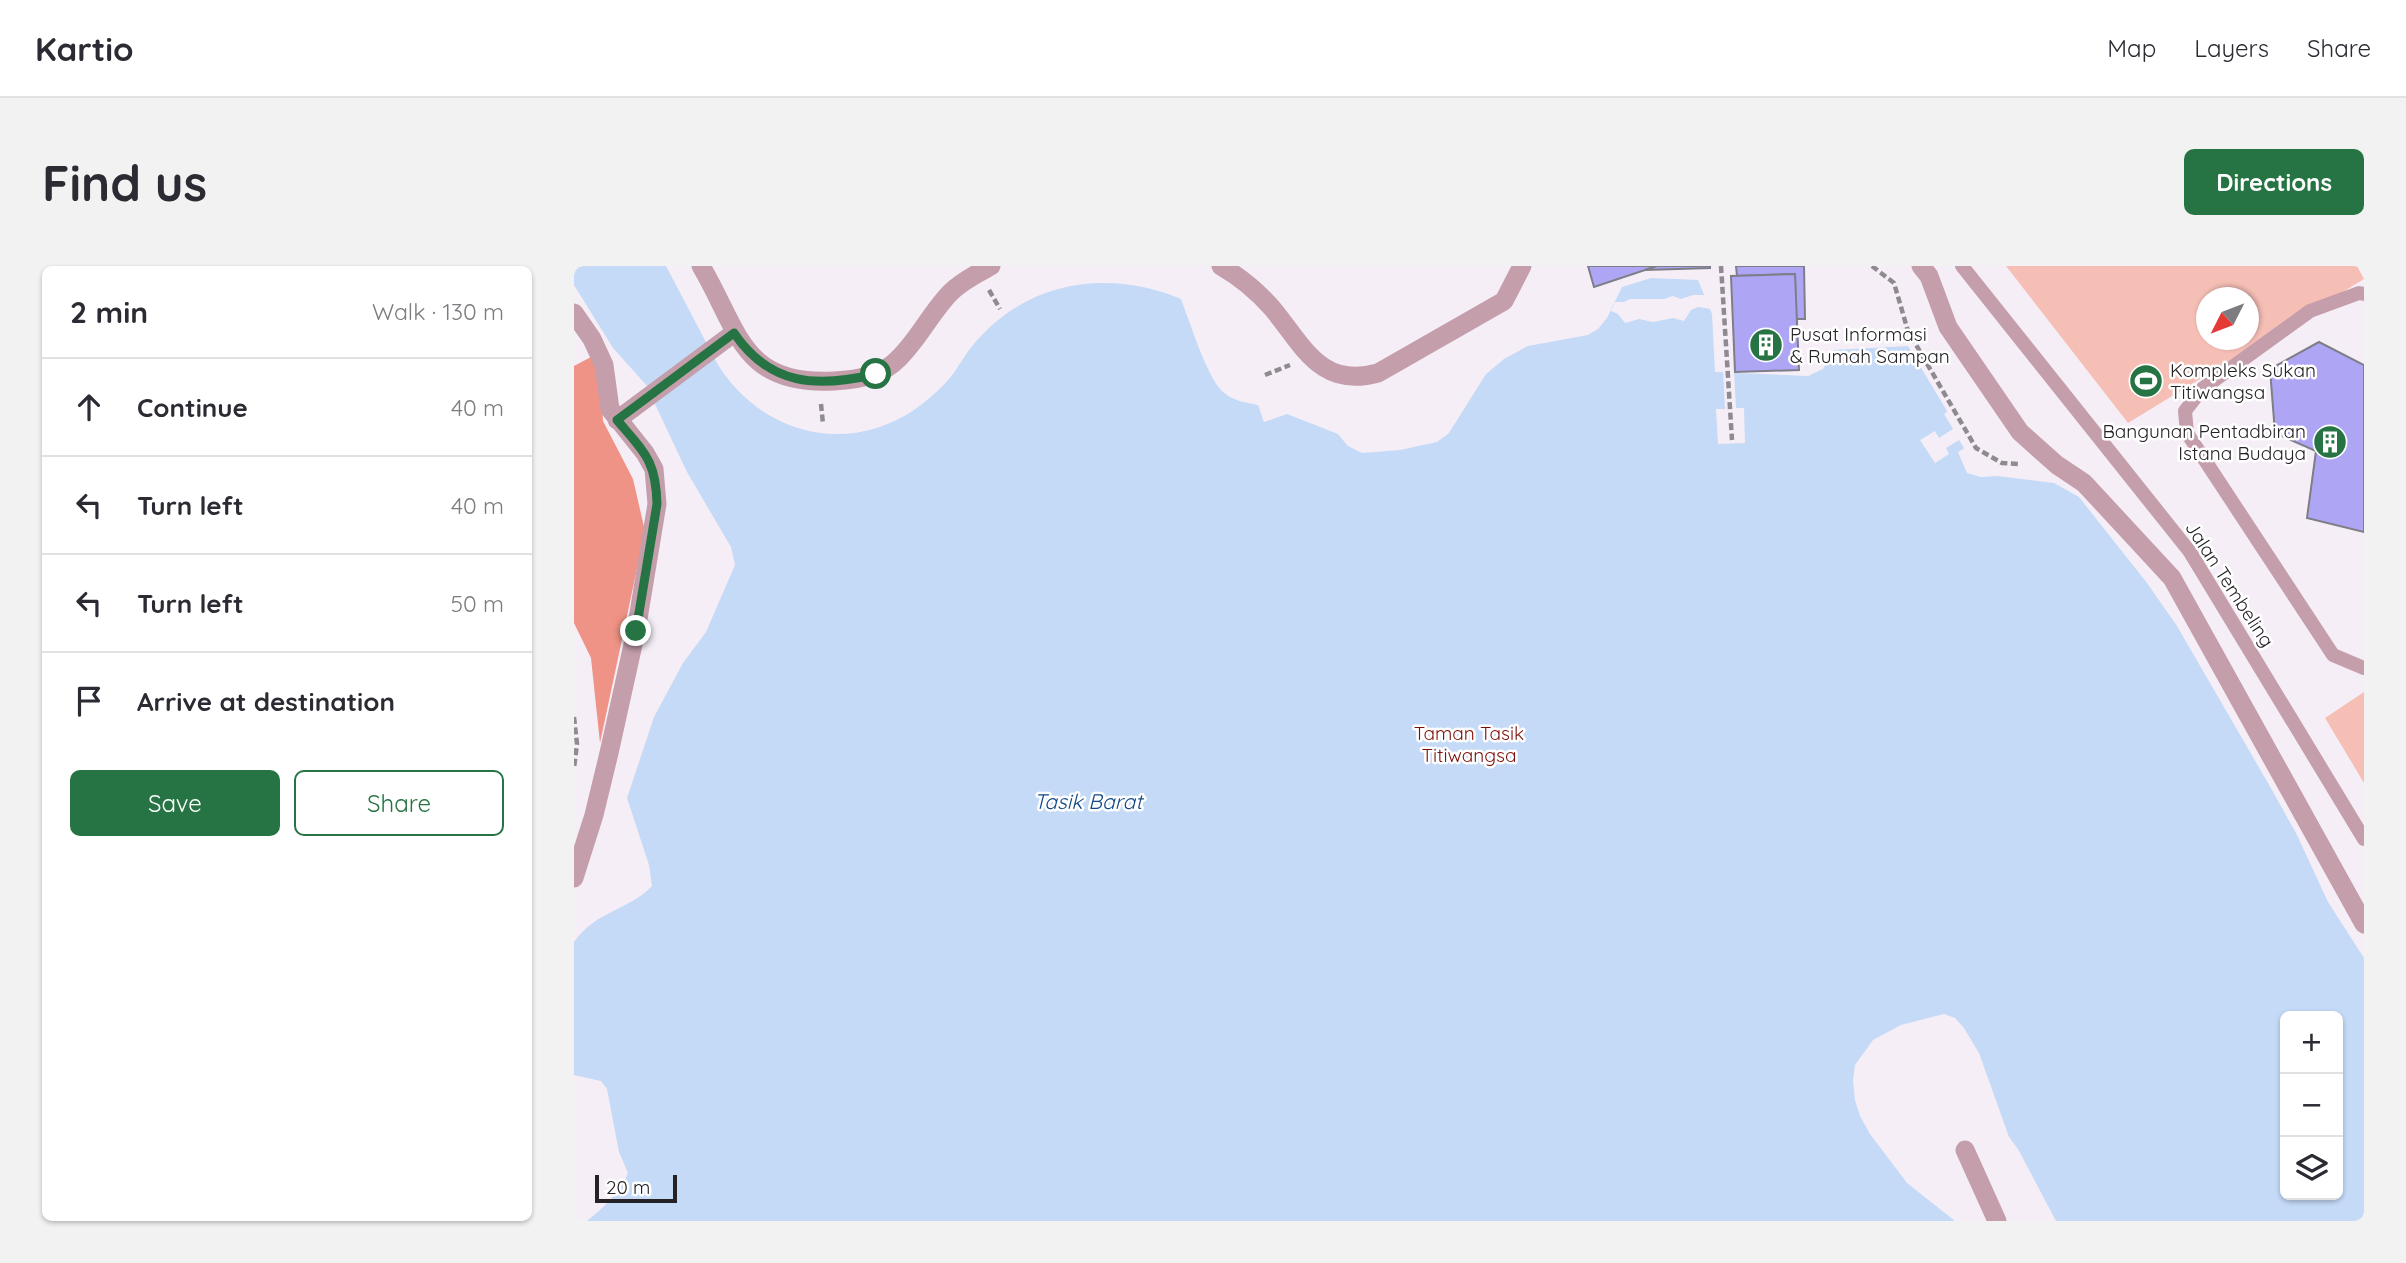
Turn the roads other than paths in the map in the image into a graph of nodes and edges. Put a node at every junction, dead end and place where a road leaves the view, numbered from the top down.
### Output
1 (701, 266) edge
2 (992, 266) edge
3 (1221, 266) edge
4 (1522, 266) edge
5 (1921, 266) edge
6 (1962, 266) edge
7 (2364, 294) edge
8 (574, 313) edge
9 (734, 333) junction
10 (617, 420) junction
11 (2364, 668) edge
12 (2364, 839) edge
13 (574, 878) edge
14 (2364, 924) edge
15 (1965, 1150) dead end
16 (1997, 1221) edge

1 - 9 street
2 - 9 street
3 - 4 street
5 - 14 street
6 - 12 lane, Jalan Tembeling
7 - 11 lane
8 - 10 street
9 - 10 street
10 - 13 street
15 - 16 street

